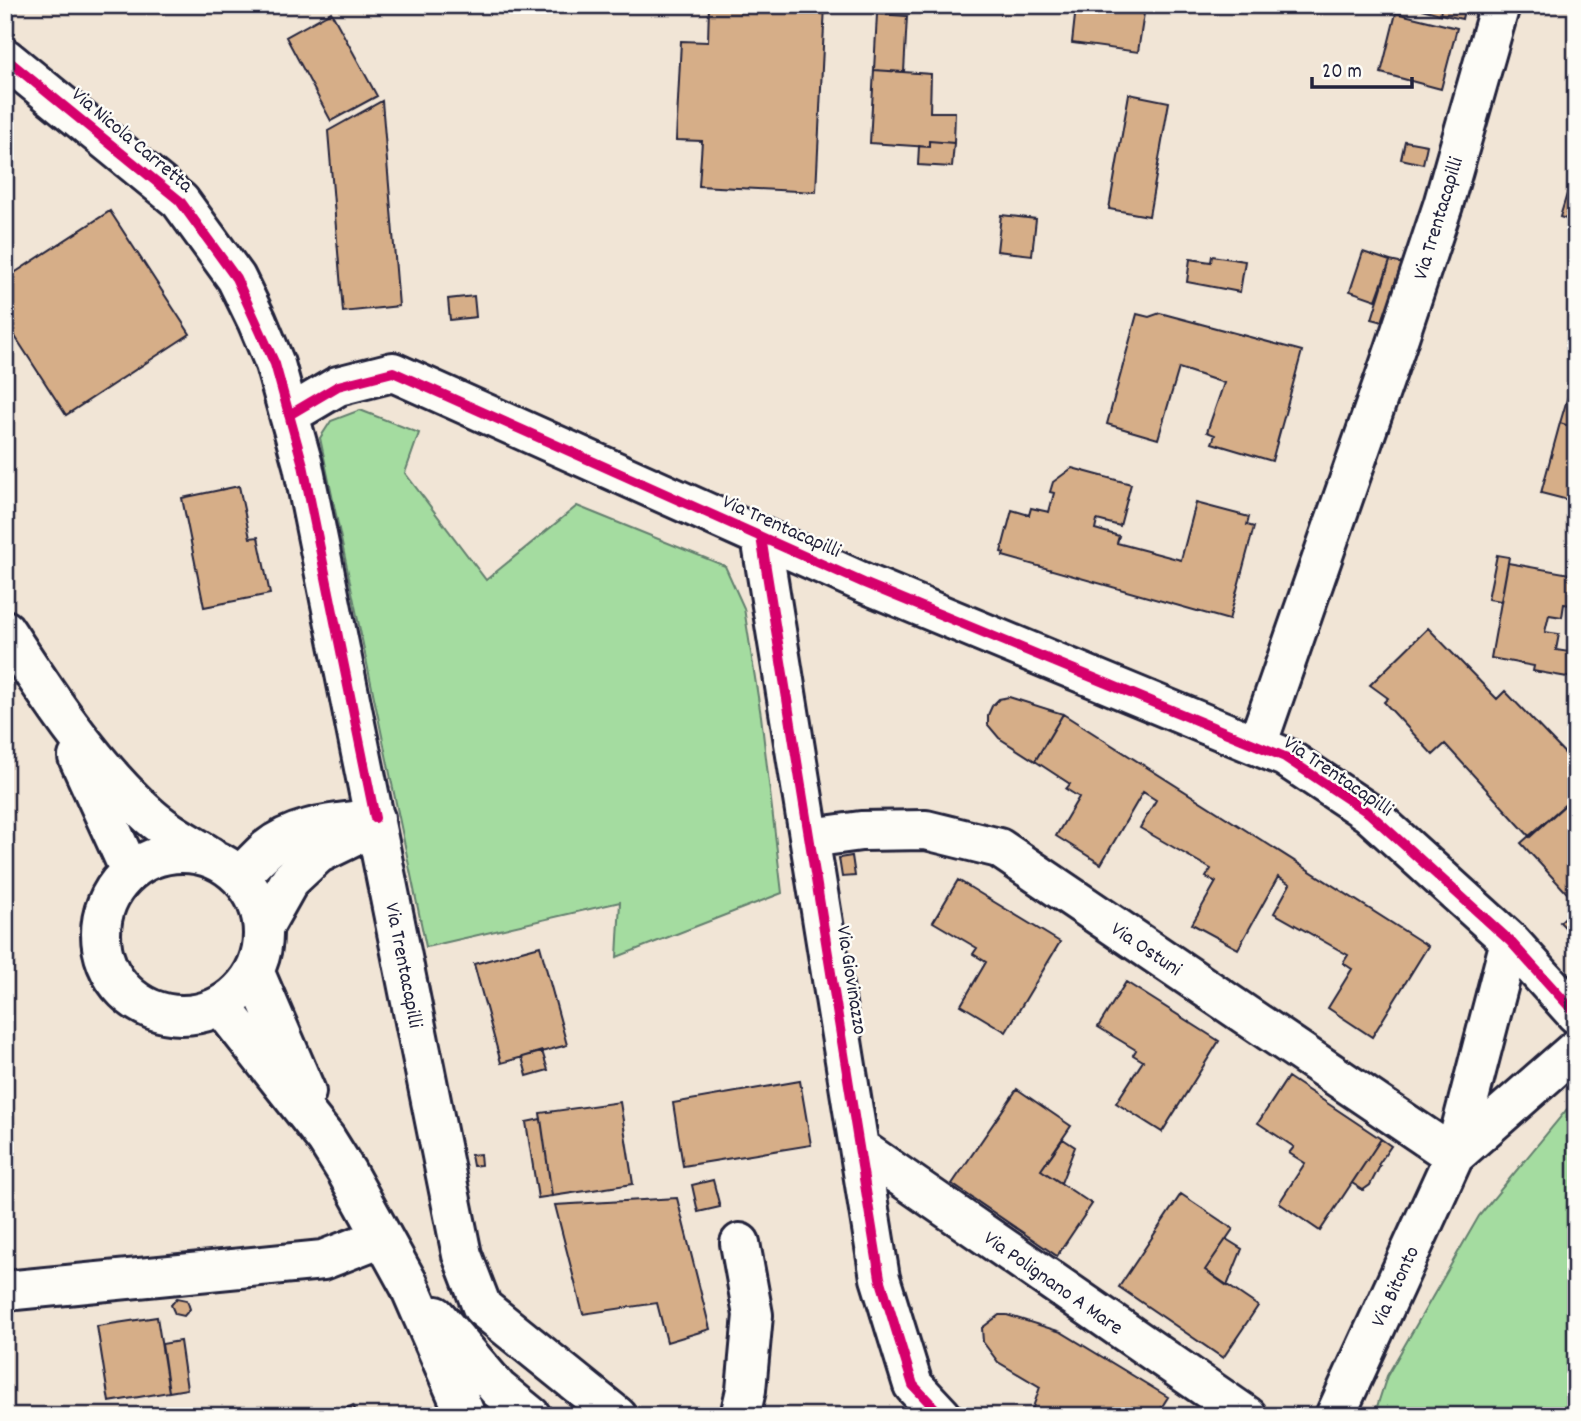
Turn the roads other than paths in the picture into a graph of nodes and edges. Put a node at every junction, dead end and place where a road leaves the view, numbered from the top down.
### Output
1 (1500, 5) edge
2 (5, 58) edge
3 (289, 415) junction
4 (761, 537) junction
5 (5, 630) edge
6 (51, 702) junction
7 (1257, 745) junction
8 (375, 818) junction
9 (810, 838) junction
10 (227, 867) junction
11 (130, 871) junction
12 (264, 926) junction
13 (1510, 941) junction
14 (255, 973) junction
15 (220, 1006) junction
16 (1576, 1014) edge
17 (1576, 1049) edge
18 (327, 1139) junction
19 (861, 1149) junction
20 (1454, 1156) junction
21 (382, 1237) junction
22 (740, 1242) dead end
23 (409, 1285) junction
24 (5, 1291) edge
25 (466, 1416) edge
26 (531, 1416) edge
27 (617, 1416) edge
28 (740, 1416) edge
29 (942, 1416) edge
30 (1247, 1416) edge
31 (1335, 1416) edge

1 - 7 street, Via Trentacapilli
2 - 3 street, Via Nicola Carretta
3 - 4 street, Via Trentacapilli
3 - 8 street, Via Trentacapilli
4 - 7 street, Via Trentacapilli
4 - 9 street, Via Giovinazzo
5 - 6 street
6 - 10 street
6 - 11 street
7 - 13 street, Via Trentacapilli
8 - 10 street
8 - 12 street
8 - 27 street, Via Trentacapilli
9 - 19 street, Via Giovinazzo
9 - 20 street, Via Ostuni
10 - 11 street
10 - 12 street
11 - 15 street
12 - 14 street
13 - 16 street, Via Trentacapilli
13 - 20 street, Via Bitonto
14 - 15 street
14 - 18 street
15 - 18 street
17 - 20 street, Via Bitonto
18 - 21 street
19 - 29 street, Via Giovinazzo
19 - 30 street, Via Polignano A Mare
20 - 31 street, Via Bitonto
21 - 23 street
21 - 24 street
22 - 28 street
23 - 25 street
23 - 26 street

